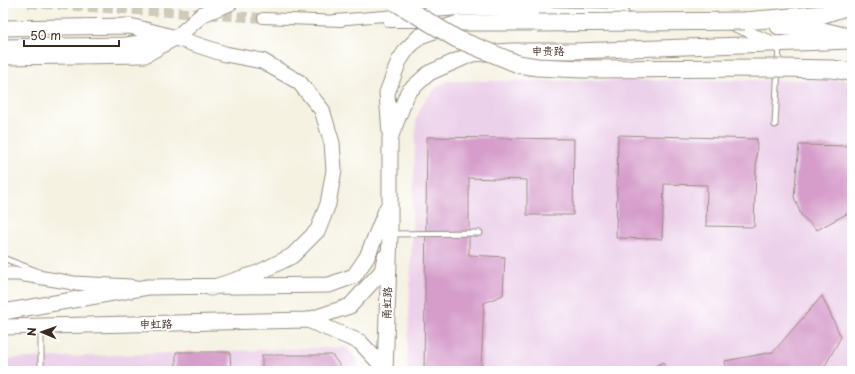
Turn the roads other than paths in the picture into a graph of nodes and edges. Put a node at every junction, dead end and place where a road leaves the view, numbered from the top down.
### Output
1 (230, 3) edge
2 (397, 3) edge
3 (852, 5) edge
4 (263, 18) tunnel mouth
5 (335, 20) junction
6 (745, 22) junction
7 (458, 23) junction
8 (538, 23) joint
9 (3, 28) edge
10 (176, 38) junction
11 (850, 40) edge
12 (779, 44) junction
13 (3, 47) edge
14 (3, 58) edge
15 (852, 72) edge
16 (775, 125) dead end
17 (390, 138) junction
18 (390, 200) junction
19 (480, 233) dead end
20 (390, 234) junction
21 (3, 258) edge
22 (3, 274) edge
23 (57, 280) junction
24 (148, 288) junction
25 (211, 288) junction
26 (3, 312) edge
27 (308, 320) junction
28 (41, 326) junction
29 (3, 327) edge
30 (385, 370) edge
31 (41, 371) edge

1 - 10 main road
2 - 15 highway, bridge
3 - 6 highway
4 - 5 street
5 - 7 street
5 - 12 street
6 - 8 highway, bridge
6 - 11 highway
7 - 8 main road
7 - 17 main road
9 - 10 main road
10 - 13 main road
10 - 14 street
10 - 25 main road
11 - 12 main road, 申贵路
12 - 16 lane
12 - 17 main road, 申贵路
17 - 18 main road, 申贵路
18 - 20 main road, 申贵路
18 - 25 main road
19 - 20 lane
20 - 27 main road, 申虹路
20 - 30 main road, 甬虹路
21 - 23 lane
22 - 23 street
23 - 24 street
24 - 25 main road
24 - 26 main road
27 - 28 main road, 申虹路
27 - 30 main road, 申虹路
28 - 29 main road, 申虹路
28 - 31 lane

